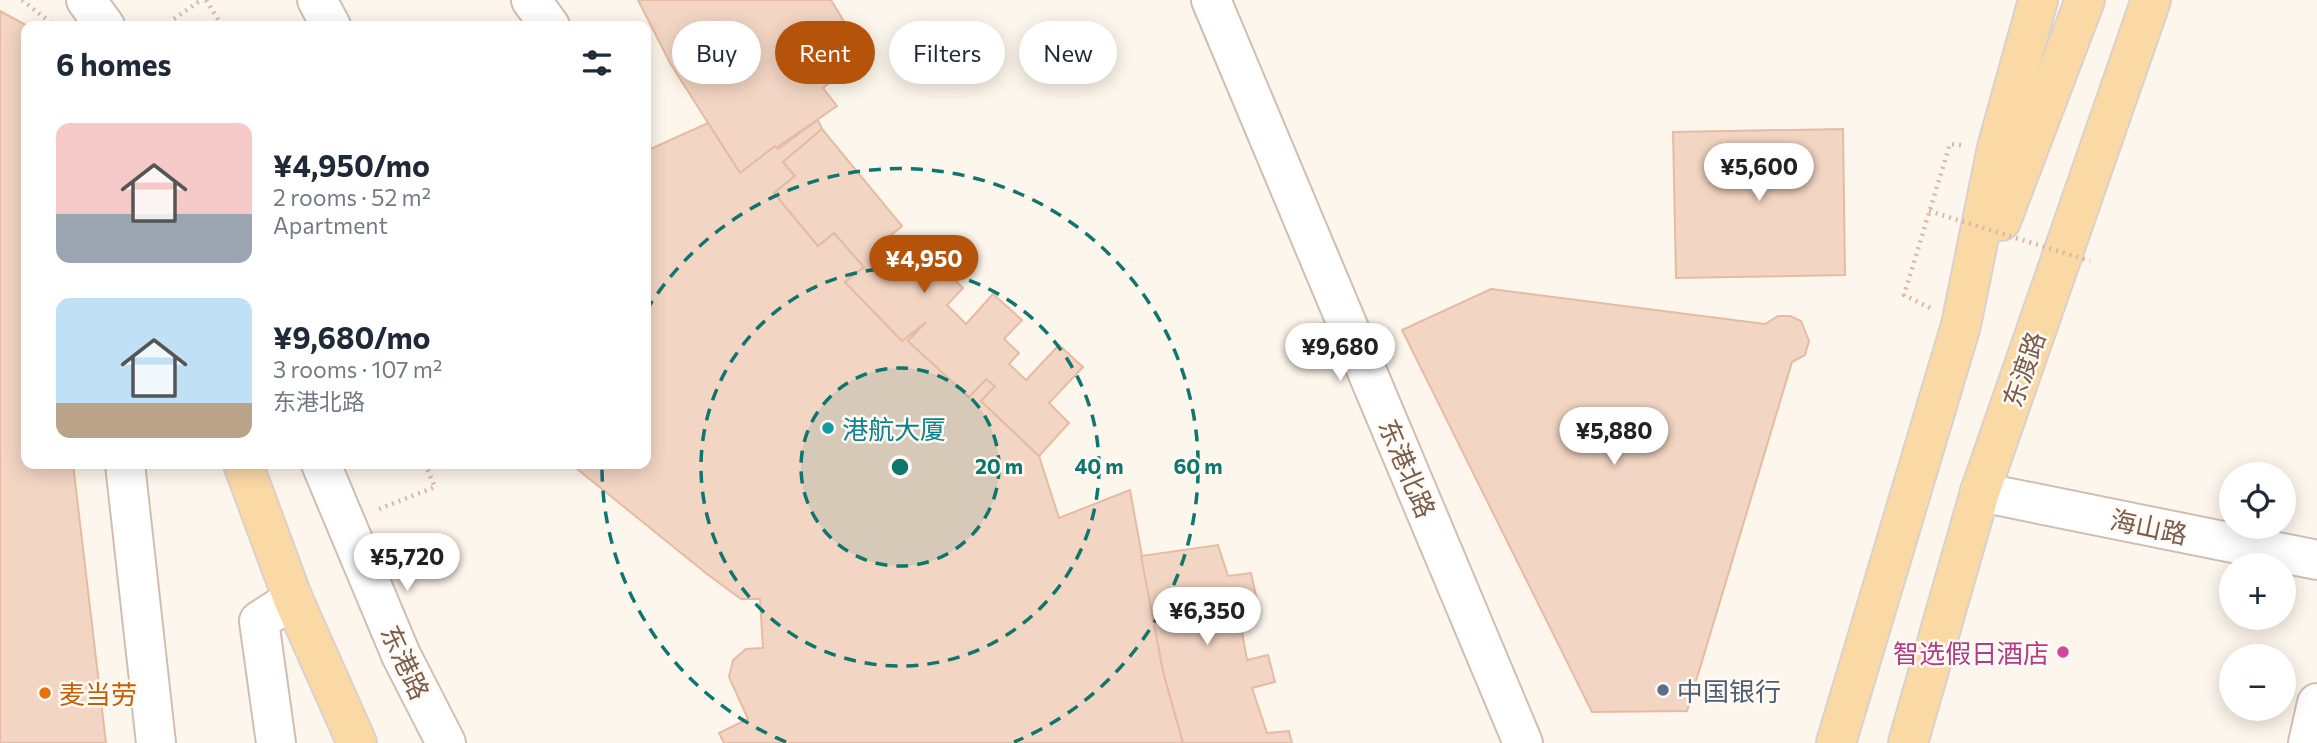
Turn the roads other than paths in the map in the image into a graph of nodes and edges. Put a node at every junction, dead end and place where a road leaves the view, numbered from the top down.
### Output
1 (317, 0) edge
2 (531, 0) edge
3 (1211, 0) edge
4 (2038, 0) edge
5 (2085, 0) edge
6 (2151, 0) edge
7 (328, 21) edge
8 (546, 21) edge
9 (1961, 325) junction
10 (245, 469) edge
11 (323, 469) edge
12 (129, 470) edge
13 (1980, 492) junction
14 (2317, 560) edge
15 (293, 598) junction
16 (2317, 703) edge
17 (156, 743) edge
18 (276, 743) edge
19 (357, 743) edge
20 (446, 743) edge
21 (1523, 743) edge
22 (1836, 743) edge
23 (1908, 743) edge
24 (2308, 743) edge

1 - 7 street
2 - 8 street
3 - 21 street, 东港北路
4 - 9 main road
5 - 9 main road
6 - 13 main road, 东渡路
9 - 22 main road
10 - 15 main road
11 - 20 street, 东港路
12 - 17 street
13 - 14 street, 海山路
13 - 23 main road, 东渡路
15 - 18 street
15 - 19 main road
16 - 24 street

